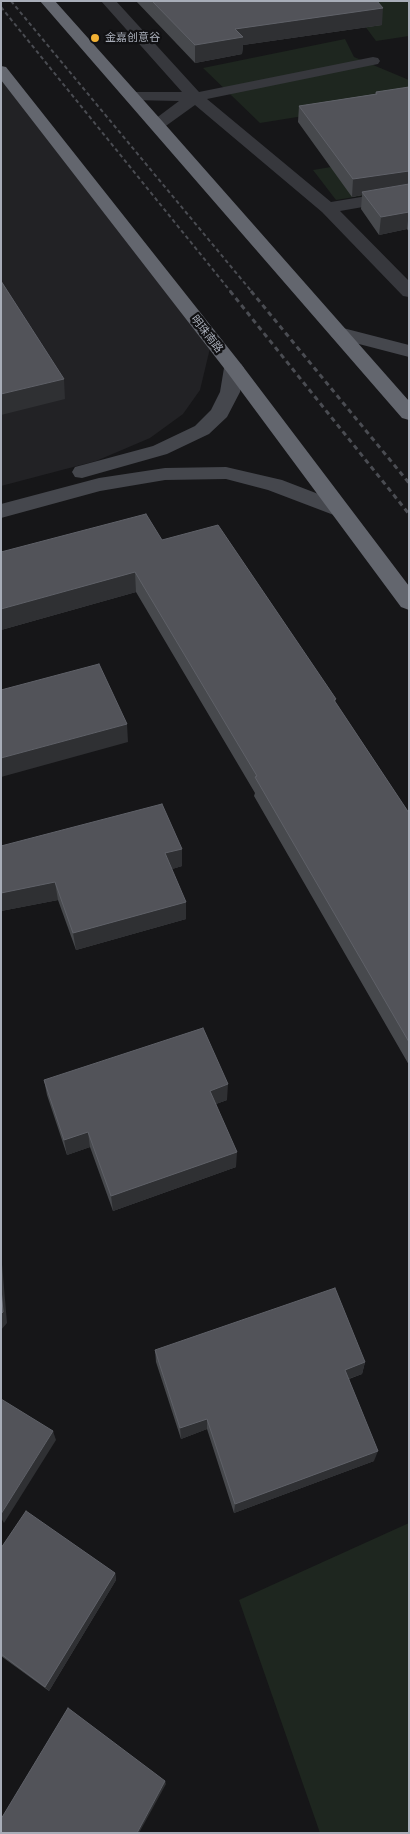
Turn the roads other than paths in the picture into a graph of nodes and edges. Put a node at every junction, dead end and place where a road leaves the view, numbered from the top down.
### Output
1 (46, 1) edge
2 (108, 1) edge
3 (373, 61) dead end
4 (1, 70) edge
5 (130, 94) junction
6 (195, 97) junction
7 (158, 125) junction
8 (409, 194) edge
9 (328, 208) junction
10 (409, 292) edge
11 (339, 333) junction
12 (409, 352) edge
13 (234, 368) junction
14 (409, 414) edge
15 (8, 501) edge
16 (339, 510) junction
17 (409, 602) edge

1 - 5 highway
2 - 6 lane
3 - 6 lane
4 - 13 highway, 明珠南路
5 - 6 lane
5 - 7 highway
6 - 7 lane
6 - 9 lane
7 - 11 highway
8 - 9 lane
9 - 10 lane
11 - 12 street
11 - 14 highway
13 - 15 street
13 - 16 highway, 明珠南路
15 - 16 street
16 - 17 highway, 明珠南路

